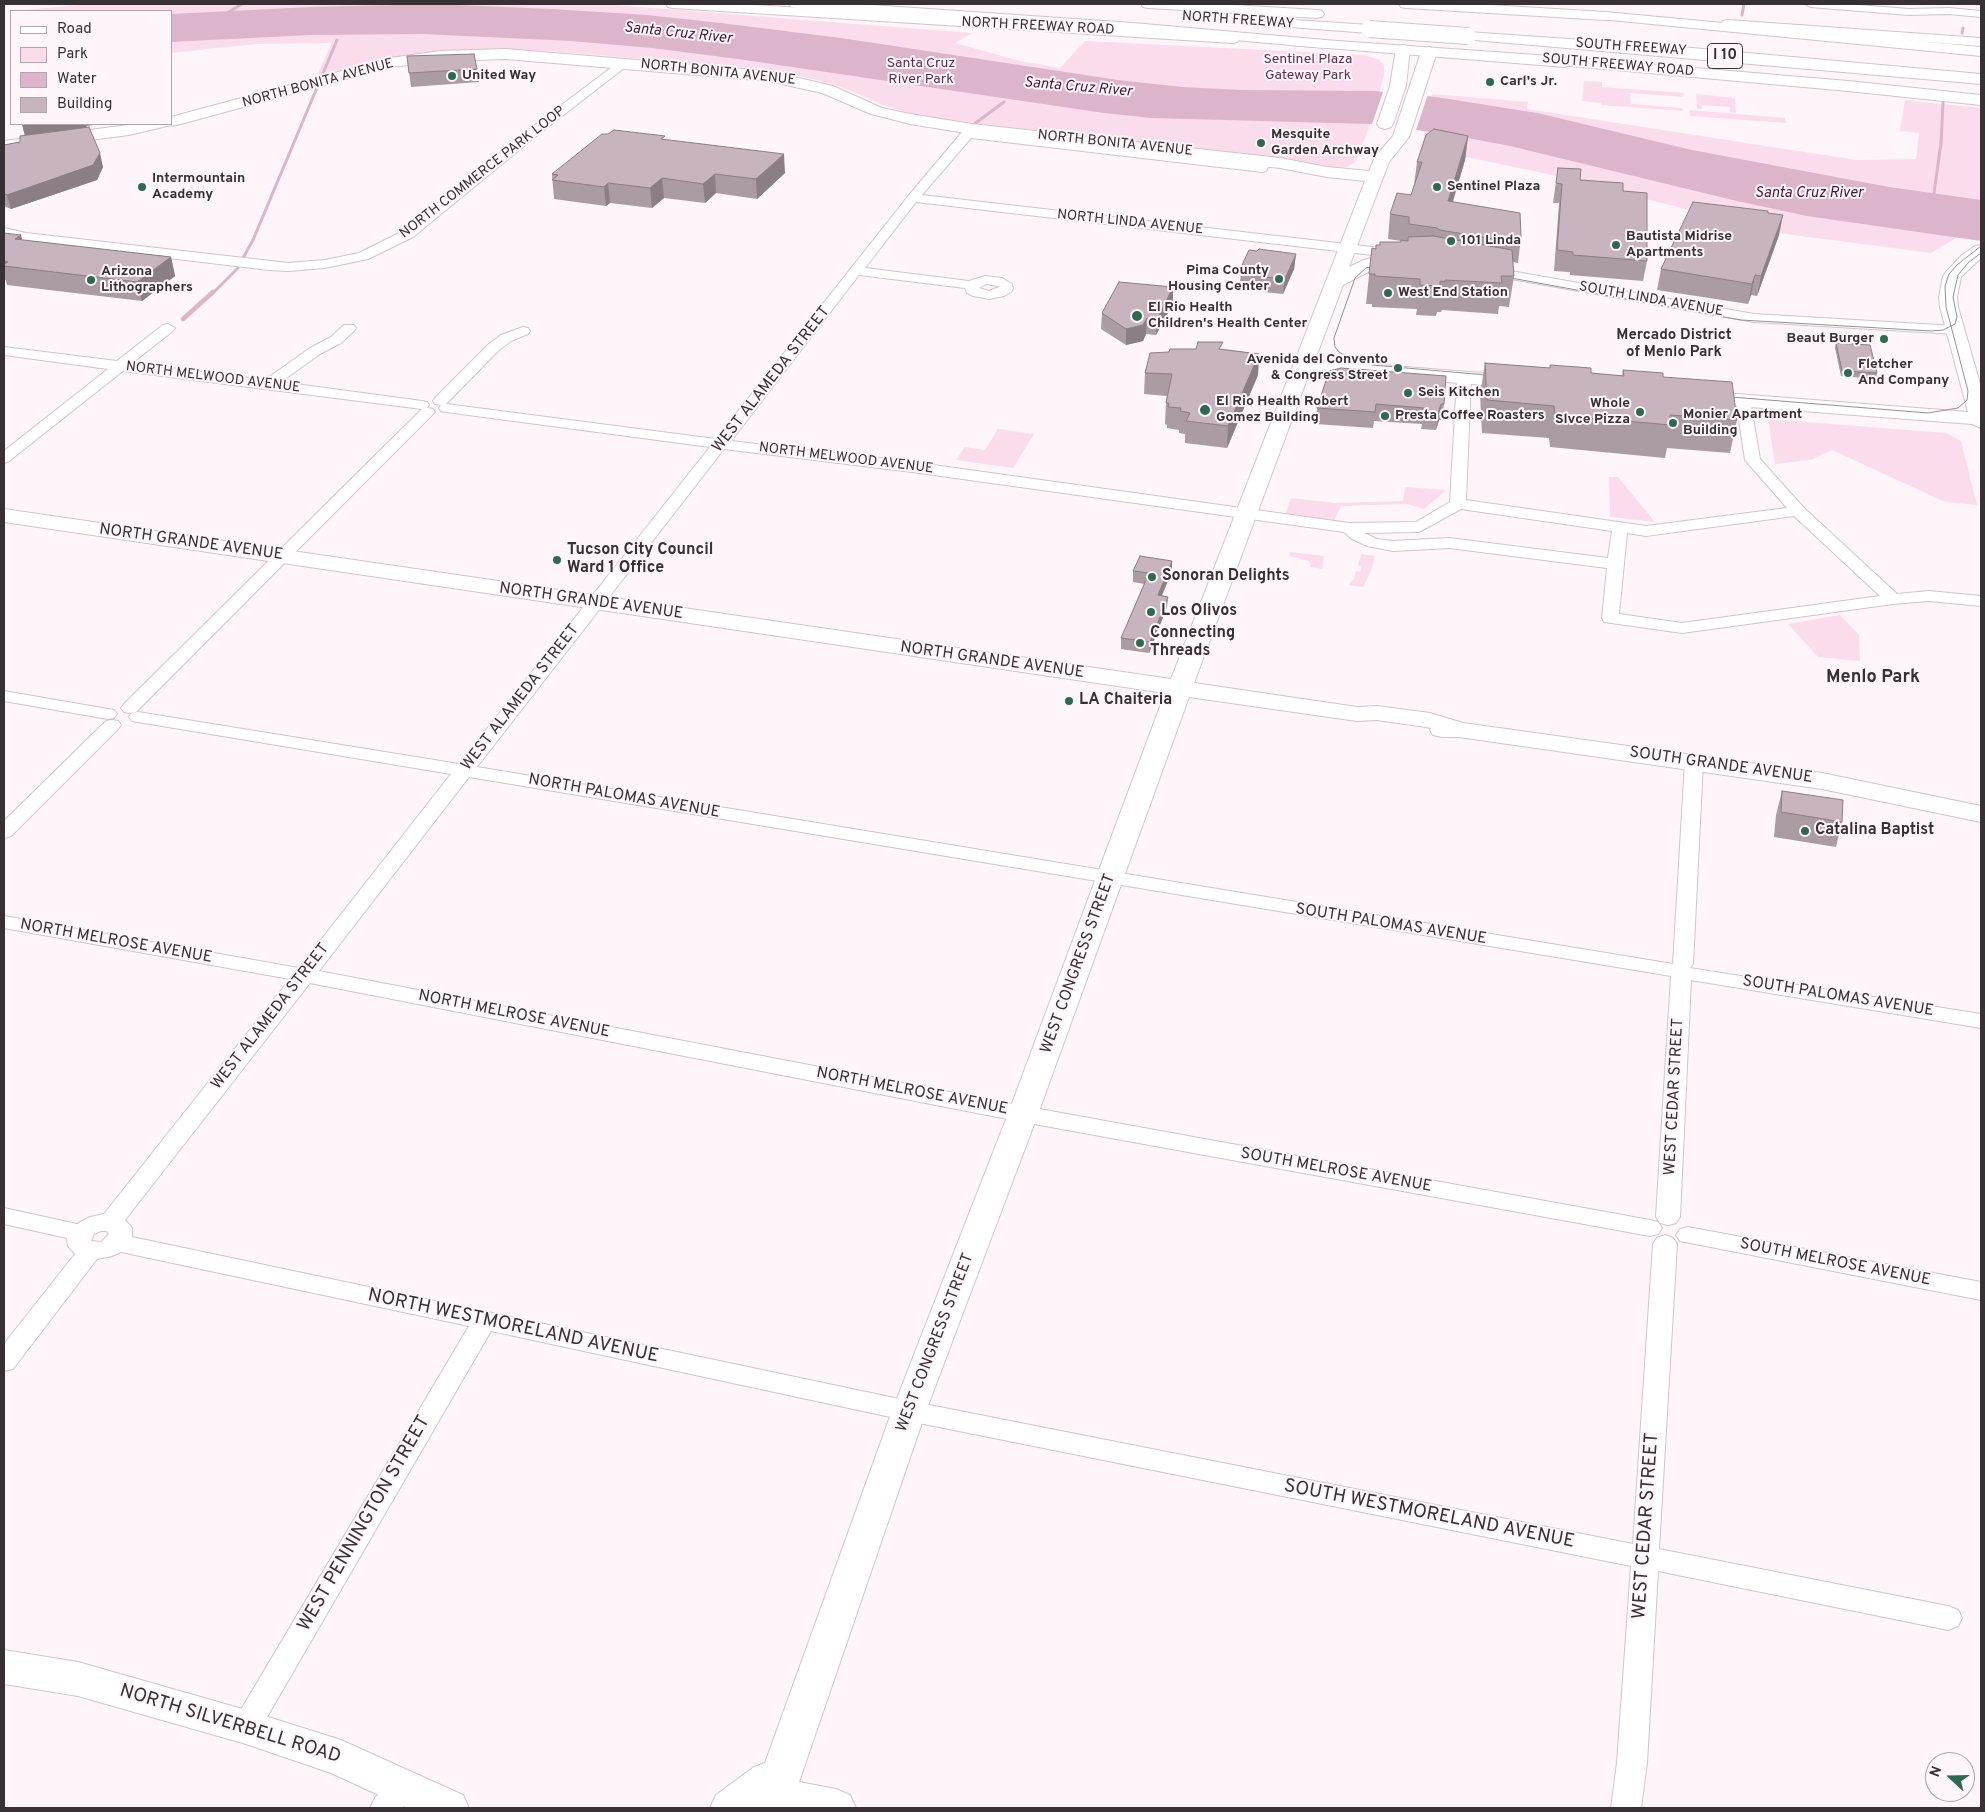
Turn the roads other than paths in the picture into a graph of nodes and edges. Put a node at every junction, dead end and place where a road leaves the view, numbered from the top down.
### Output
1 (673, 4) edge
2 (796, 4) edge
3 (957, 4) edge
4 (1148, 4) edge
5 (1406, 4) edge
6 (1413, 4) edge
7 (1473, 4) edge
8 (1810, 4) edge
9 (1441, 5) edge
10 (1505, 10) junction
11 (1981, 14) edge
12 (1605, 16) junction
13 (1371, 23) junction
14 (1469, 30) junction
15 (1981, 42) edge
16 (1325, 44) junction
17 (1429, 52) junction
18 (1981, 52) edge
19 (1487, 56) junction
20 (1402, 57) junction
21 (1565, 62) junction
22 (624, 63) junction
23 (1981, 67) edge
24 (1424, 69) junction
25 (1981, 79) edge
26 (1981, 91) edge
27 (1981, 100) edge
28 (172, 122) edge
29 (154, 125) edge
30 (969, 131) junction
31 (4, 146) edge
32 (1378, 169) junction
33 (913, 198) junction
34 (4, 232) edge
35 (1348, 248) junction
36 (1981, 250) edge
37 (1419, 259) joint
38 (1476, 268) edge
39 (857, 271) junction
40 (1335, 282) junction
41 (972, 285) dead end
42 (168, 328) dead end
43 (349, 328) dead end
44 (1956, 330) junction
45 (523, 331) dead end
46 (4, 351) edge
47 (1303, 365) junction
48 (121, 366) junction
49 (1464, 378) junction
50 (1536, 384) edge
51 (268, 385) junction
52 (1677, 395) edge
53 (1743, 400) junction
54 (443, 404) junction
55 (425, 409) junction
56 (1981, 420) edge
57 (722, 444) junction
58 (4, 458) edge
59 (1458, 504) junction
60 (1798, 511) junction
61 (1246, 514) junction
62 (4, 515) edge
63 (1620, 527) junction
64 (1349, 528) junction
65 (283, 556) junction
66 (1616, 564) junction
67 (1893, 599) junction
68 (1981, 601) edge
69 (596, 603) junction
70 (1179, 688) junction
71 (4, 696) edge
72 (134, 712) junction
73 (110, 719) junction
74 (1694, 762) junction
75 (464, 770) junction
76 (1981, 814) edge
77 (4, 832) edge
78 (1111, 879) junction
79 (4, 922) edge
80 (1682, 971) junction
81 (304, 975) junction
82 (1981, 1021) edge
83 (1023, 1114) junction
84 (4, 1216) edge
85 (1668, 1231) junction
86 (114, 1232) junction
87 (86, 1242) junction
88 (1981, 1292) edge
89 (484, 1322) junction
90 (4, 1362) edge
91 (909, 1411) junction
92 (1645, 1558) junction
93 (1948, 1618) dead end
94 (4, 1666) edge
95 (246, 1727) junction
96 (763, 1794) edge
97 (393, 1797) edge
98 (449, 1808) edge
99 (836, 1808) edge
100 (1626, 1808) edge

1 - 16 main road, NORTH FREEWAY ROAD
2 - 16 main road
3 - 13 main road, NORTH FREEWAY / I 10
4 - 13 main road, NORTH FREEWAY / I 10
5 - 6 main road
6 - 9 main road
6 - 20 main road, WEST CONGRESS STREET
7 - 10 main road
8 - 11 street
9 - 10 main road
9 - 17 main road, WEST CONGRESS STREET
10 - 12 main road
12 - 15 main road
12 - 18 main road
13 - 14 main road, SOUTH FREEWAY / I 10, bridge
14 - 23 main road, SOUTH FREEWAY / I 10
14 - 25 main road, SOUTH FREEWAY / I 10
16 - 20 main road, SOUTH FREEWAY ROAD
17 - 19 main road, SOUTH FREEWAY ROAD
17 - 20 main road, SOUTH FREEWAY ROAD
17 - 24 main road, WEST CONGRESS STREET
19 - 21 main road, SOUTH FREEWAY ROAD
19 - 24 main road
20 - 32 main road, WEST CONGRESS STREET
21 - 26 main road
21 - 27 main road, SOUTH FREEWAY ROAD
22 - 28 main road, NORTH BONITA AVENUE
22 - 30 main road, NORTH BONITA AVENUE
22 - 34 street, NORTH COMMERCE PARK LOOP
24 - 32 main road, WEST CONGRESS STREET
29 - 31 main road
30 - 32 main road, NORTH BONITA AVENUE
30 - 33 street, WEST ALAMEDA STREET
32 - 35 main road, WEST CONGRESS STREET
33 - 35 street, NORTH LINDA AVENUE
33 - 39 street, WEST ALAMEDA STREET
35 - 37 street
35 - 40 main road, WEST CONGRESS STREET
36 - 44 main road
37 - 40 main road
38 - 44 street, SOUTH LINDA AVENUE
39 - 41 street
39 - 57 street, WEST ALAMEDA STREET
40 - 47 main road, WEST CONGRESS STREET
42 - 48 street
43 - 51 street
44 - 56 main road
45 - 54 street
46 - 48 street, NORTH MELWOOD AVENUE
47 - 49 main road
47 - 61 main road, WEST CONGRESS STREET
48 - 51 street, NORTH MELWOOD AVENUE
48 - 58 street
49 - 50 main road
49 - 59 street
51 - 55 street, NORTH MELWOOD AVENUE
52 - 53 main road
53 - 56 main road
53 - 60 street
54 - 55 street
54 - 57 street, NORTH MELWOOD AVENUE
55 - 65 street
57 - 61 street, NORTH MELWOOD AVENUE
57 - 69 street, WEST ALAMEDA STREET
59 - 63 street
59 - 64 street, NORTH MELWOOD AVENUE
60 - 63 street
60 - 67 street
61 - 64 street, NORTH MELWOOD AVENUE
61 - 70 main road, WEST CONGRESS STREET
62 - 65 main road, NORTH GRANDE AVENUE
63 - 66 street
64 - 66 street
65 - 69 main road, NORTH GRANDE AVENUE
65 - 72 street
66 - 67 street
67 - 68 street
69 - 70 main road, NORTH GRANDE AVENUE
69 - 75 street, WEST ALAMEDA STREET
70 - 74 main road, SOUTH GRANDE AVENUE
70 - 78 main road, WEST CONGRESS STREET
71 - 73 street
72 - 73 street
72 - 75 street, NORTH PALOMAS AVENUE
73 - 77 street
74 - 76 main road, SOUTH GRANDE AVENUE
74 - 80 street, WEST CEDAR STREET
75 - 78 street, NORTH PALOMAS AVENUE
75 - 81 street, WEST ALAMEDA STREET
78 - 80 street, SOUTH PALOMAS AVENUE
78 - 83 main road, WEST CONGRESS STREET
79 - 81 street, NORTH MELROSE AVENUE
80 - 82 street, SOUTH PALOMAS AVENUE
80 - 85 street, WEST CEDAR STREET
81 - 83 street, NORTH MELROSE AVENUE
81 - 86 street, WEST ALAMEDA STREET
83 - 85 street, SOUTH MELROSE AVENUE
83 - 91 main road, WEST CONGRESS STREET
84 - 87 street
85 - 88 street, SOUTH MELROSE AVENUE
85 - 92 street, WEST CEDAR STREET
86 - 87 street
86 - 89 street, NORTH WESTMORELAND AVENUE
87 - 90 street
89 - 91 street, NORTH WESTMORELAND AVENUE
89 - 95 street, WEST PENNINGTON STREET
91 - 92 street, SOUTH WESTMORELAND AVENUE
91 - 96 main road, WEST CONGRESS STREET
92 - 93 street, SOUTH WESTMORELAND AVENUE
92 - 100 street, WEST CEDAR STREET
94 - 95 main road, NORTH SILVERBELL ROAD
95 - 97 main road, NORTH SILVERBELL ROAD
96 - 99 main road
97 - 98 main road, NORTH SILVERBELL ROAD

